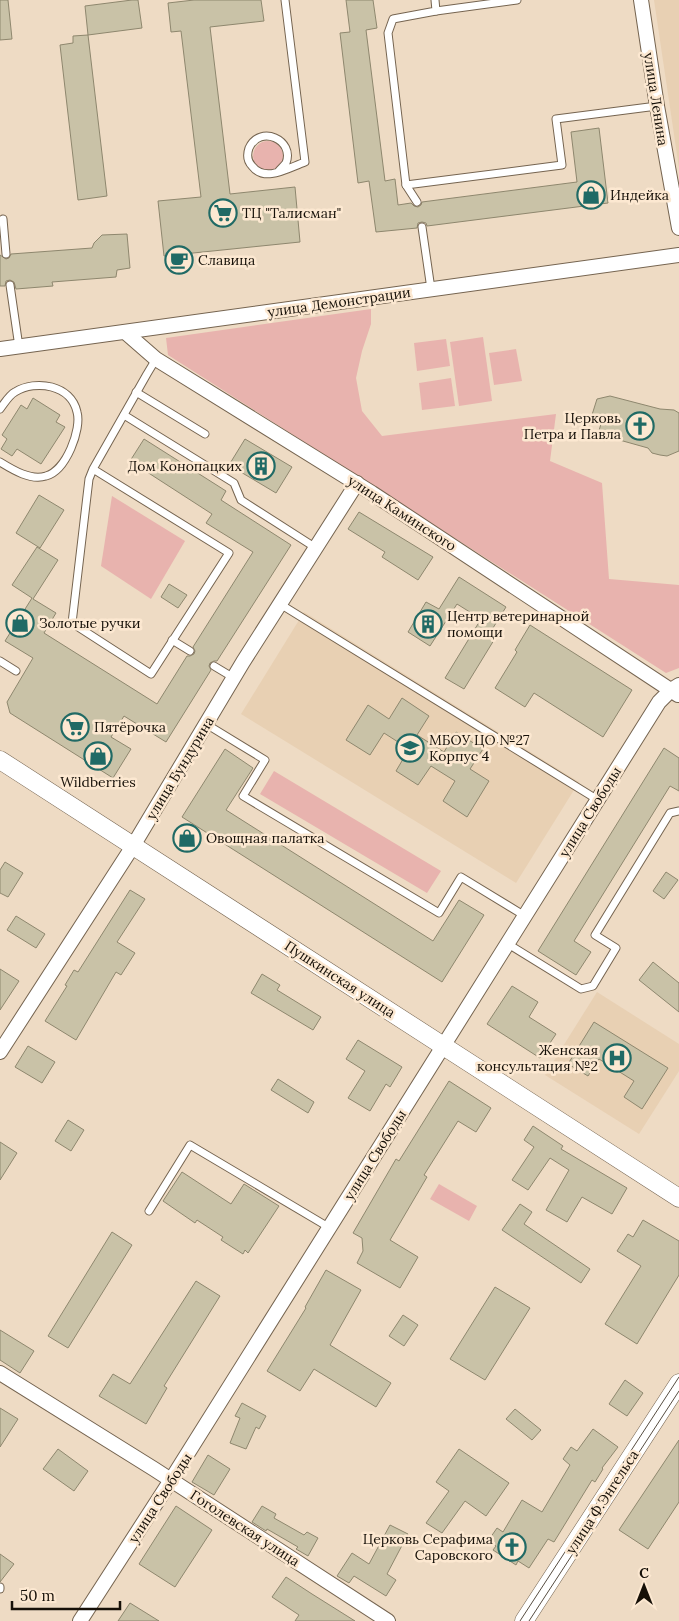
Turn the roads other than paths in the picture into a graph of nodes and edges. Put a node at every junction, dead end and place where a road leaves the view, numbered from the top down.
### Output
1 (286, 0) edge
2 (435, 0) edge
3 (516, 0) edge
4 (641, 0) edge
5 (436, 12) junction
6 (656, 106) junction
7 (278, 172) junction
8 (406, 185) junction
9 (417, 202) dead end
10 (3, 219) dead end
11 (422, 227) dead end
12 (679, 228) edge
13 (6, 254) dead end
14 (679, 255) edge
15 (10, 285) dead end
16 (431, 289) junction
17 (124, 332) junction
18 (19, 347) junction
19 (0, 350) edge
20 (156, 359) junction
21 (136, 392) junction
22 (0, 409) edge
23 (124, 415) junction
24 (205, 434) dead end
25 (0, 462) edge
26 (93, 469) junction
27 (357, 483) junction
28 (316, 548) junction
29 (280, 604) junction
30 (172, 640) junction
31 (190, 651) dead end
32 (0, 661) edge
33 (214, 666) dead end
34 (16, 671) dead end
35 (234, 678) junction
36 (676, 690) edge
37 (206, 724) junction
38 (0, 760) edge
39 (598, 800) junction
40 (679, 811) edge
41 (133, 846) junction
42 (525, 916) junction
43 (508, 944) junction
44 (444, 1046) junction
45 (0, 1052) edge
46 (679, 1198) edge
47 (150, 1210) dead end
48 (330, 1228) junction
49 (0, 1373) edge
50 (679, 1383) edge
51 (172, 1480) junction
52 (80, 1621) edge
53 (388, 1621) edge
54 (524, 1621) edge

1 - 7 lane
2 - 5 lane
3 - 5 lane
4 - 6 street, улица Ленина
5 - 8 lane
6 - 8 lane
6 - 12 street, улица Ленина
7 - 7 lane
8 - 9 lane
10 - 13 lane
11 - 16 lane
14 - 16 street, улица Демонстрации
15 - 18 lane
16 - 17 street, улица Демонстрации
17 - 18 street, улица Демонстрации
17 - 20 street, улица Каминского
18 - 19 street, улица Демонстрации
20 - 21 lane
20 - 27 street, улица Каминского
21 - 23 lane
21 - 24 lane
22 - 25 lane
23 - 26 lane
23 - 28 lane
26 - 30 lane
26 - 30 lane
27 - 28 street, улица Бундурина
27 - 36 street, улица Каминского
28 - 29 street, улица Бундурина
29 - 35 street, улица Бундурина
29 - 39 lane
30 - 31 lane
32 - 34 lane
33 - 35 lane
35 - 37 street, улица Бундурина
36 - 39 street, улица Свободы
37 - 41 street, улица Бундурина
37 - 42 lane
38 - 41 street, Пушкинская улица
39 - 42 street, улица Свободы
40 - 43 lane
41 - 44 street, Пушкинская улица
41 - 45 street, улица Бундурина
42 - 43 street, улица Свободы
43 - 44 street, улица Свободы
44 - 46 street, Пушкинская улица
44 - 48 street, улица Свободы
47 - 48 lane
48 - 51 street, улица Свободы
49 - 51 street, Гоголевская улица
50 - 54 street, улица Ф.Энгельса
51 - 52 street, улица Свободы
51 - 53 street, Гоголевская улица

